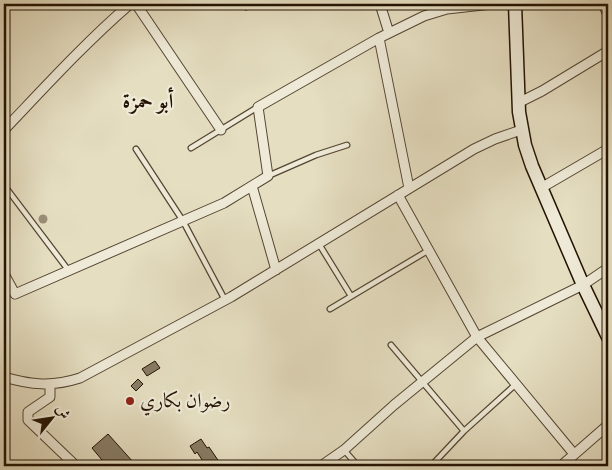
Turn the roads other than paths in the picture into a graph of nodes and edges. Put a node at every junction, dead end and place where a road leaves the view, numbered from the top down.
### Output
1 (130, 4) edge
2 (136, 4) edge
3 (244, 4) edge
4 (251, 4) edge
5 (380, 4) edge
6 (492, 4) edge
7 (515, 4) edge
8 (603, 4) edge
9 (608, 15) edge
10 (389, 33) junction
11 (379, 38) junction
12 (608, 51) edge
13 (518, 103) junction
14 (258, 107) junction
15 (4, 130) edge
16 (221, 130) junction
17 (521, 130) junction
18 (346, 145) dead end
19 (191, 148) dead end
20 (608, 149) edge
21 (136, 150) dead end
22 (268, 176) junction
23 (4, 185) edge
24 (252, 186) junction
25 (409, 188) junction
26 (541, 188) junction
27 (398, 195) junction
28 (183, 221) junction
29 (320, 244) junction
30 (429, 250) junction
31 (608, 268) edge
32 (276, 270) junction
33 (68, 271) junction
34 (4, 274) edge
35 (583, 285) junction
36 (350, 296) junction
37 (225, 300) junction
38 (330, 309) dead end
39 (477, 336) junction
40 (608, 338) edge
41 (391, 345) dead end
42 (4, 376) edge
43 (423, 381) junction
44 (516, 384) junction
45 (50, 385) junction
46 (608, 425) edge
47 (464, 431) junction
48 (344, 450) junction
49 (574, 454) junction
50 (76, 466) edge
51 (321, 466) edge
52 (358, 466) edge
53 (431, 466) edge
54 (561, 466) edge

1 - 15 street
2 - 16 street
3 - 4 lane
5 - 10 street
6 - 10 street
7 - 13 street
8 - 9 street
10 - 11 street
11 - 14 street
11 - 25 street
12 - 13 street
13 - 17 street
14 - 16 lane
14 - 22 street
16 - 19 lane
17 - 25 street
17 - 26 street
18 - 22 lane
20 - 26 street
21 - 28 lane
22 - 24 street
23 - 33 lane
24 - 28 street
24 - 32 street
25 - 27 street
26 - 35 street
27 - 29 street
27 - 30 street
28 - 33 street
28 - 37 lane
29 - 32 street
29 - 36 lane
30 - 36 lane
30 - 39 street
31 - 35 street
32 - 37 street
33 - 34 street
35 - 39 street
35 - 40 street
36 - 38 lane
37 - 45 street
39 - 43 street
39 - 44 street
41 - 43 lane
42 - 45 street
43 - 47 lane
43 - 48 street
44 - 47 lane
44 - 49 street
45 - 50 street
46 - 49 street
47 - 53 lane
48 - 51 street
48 - 52 lane
49 - 54 street

